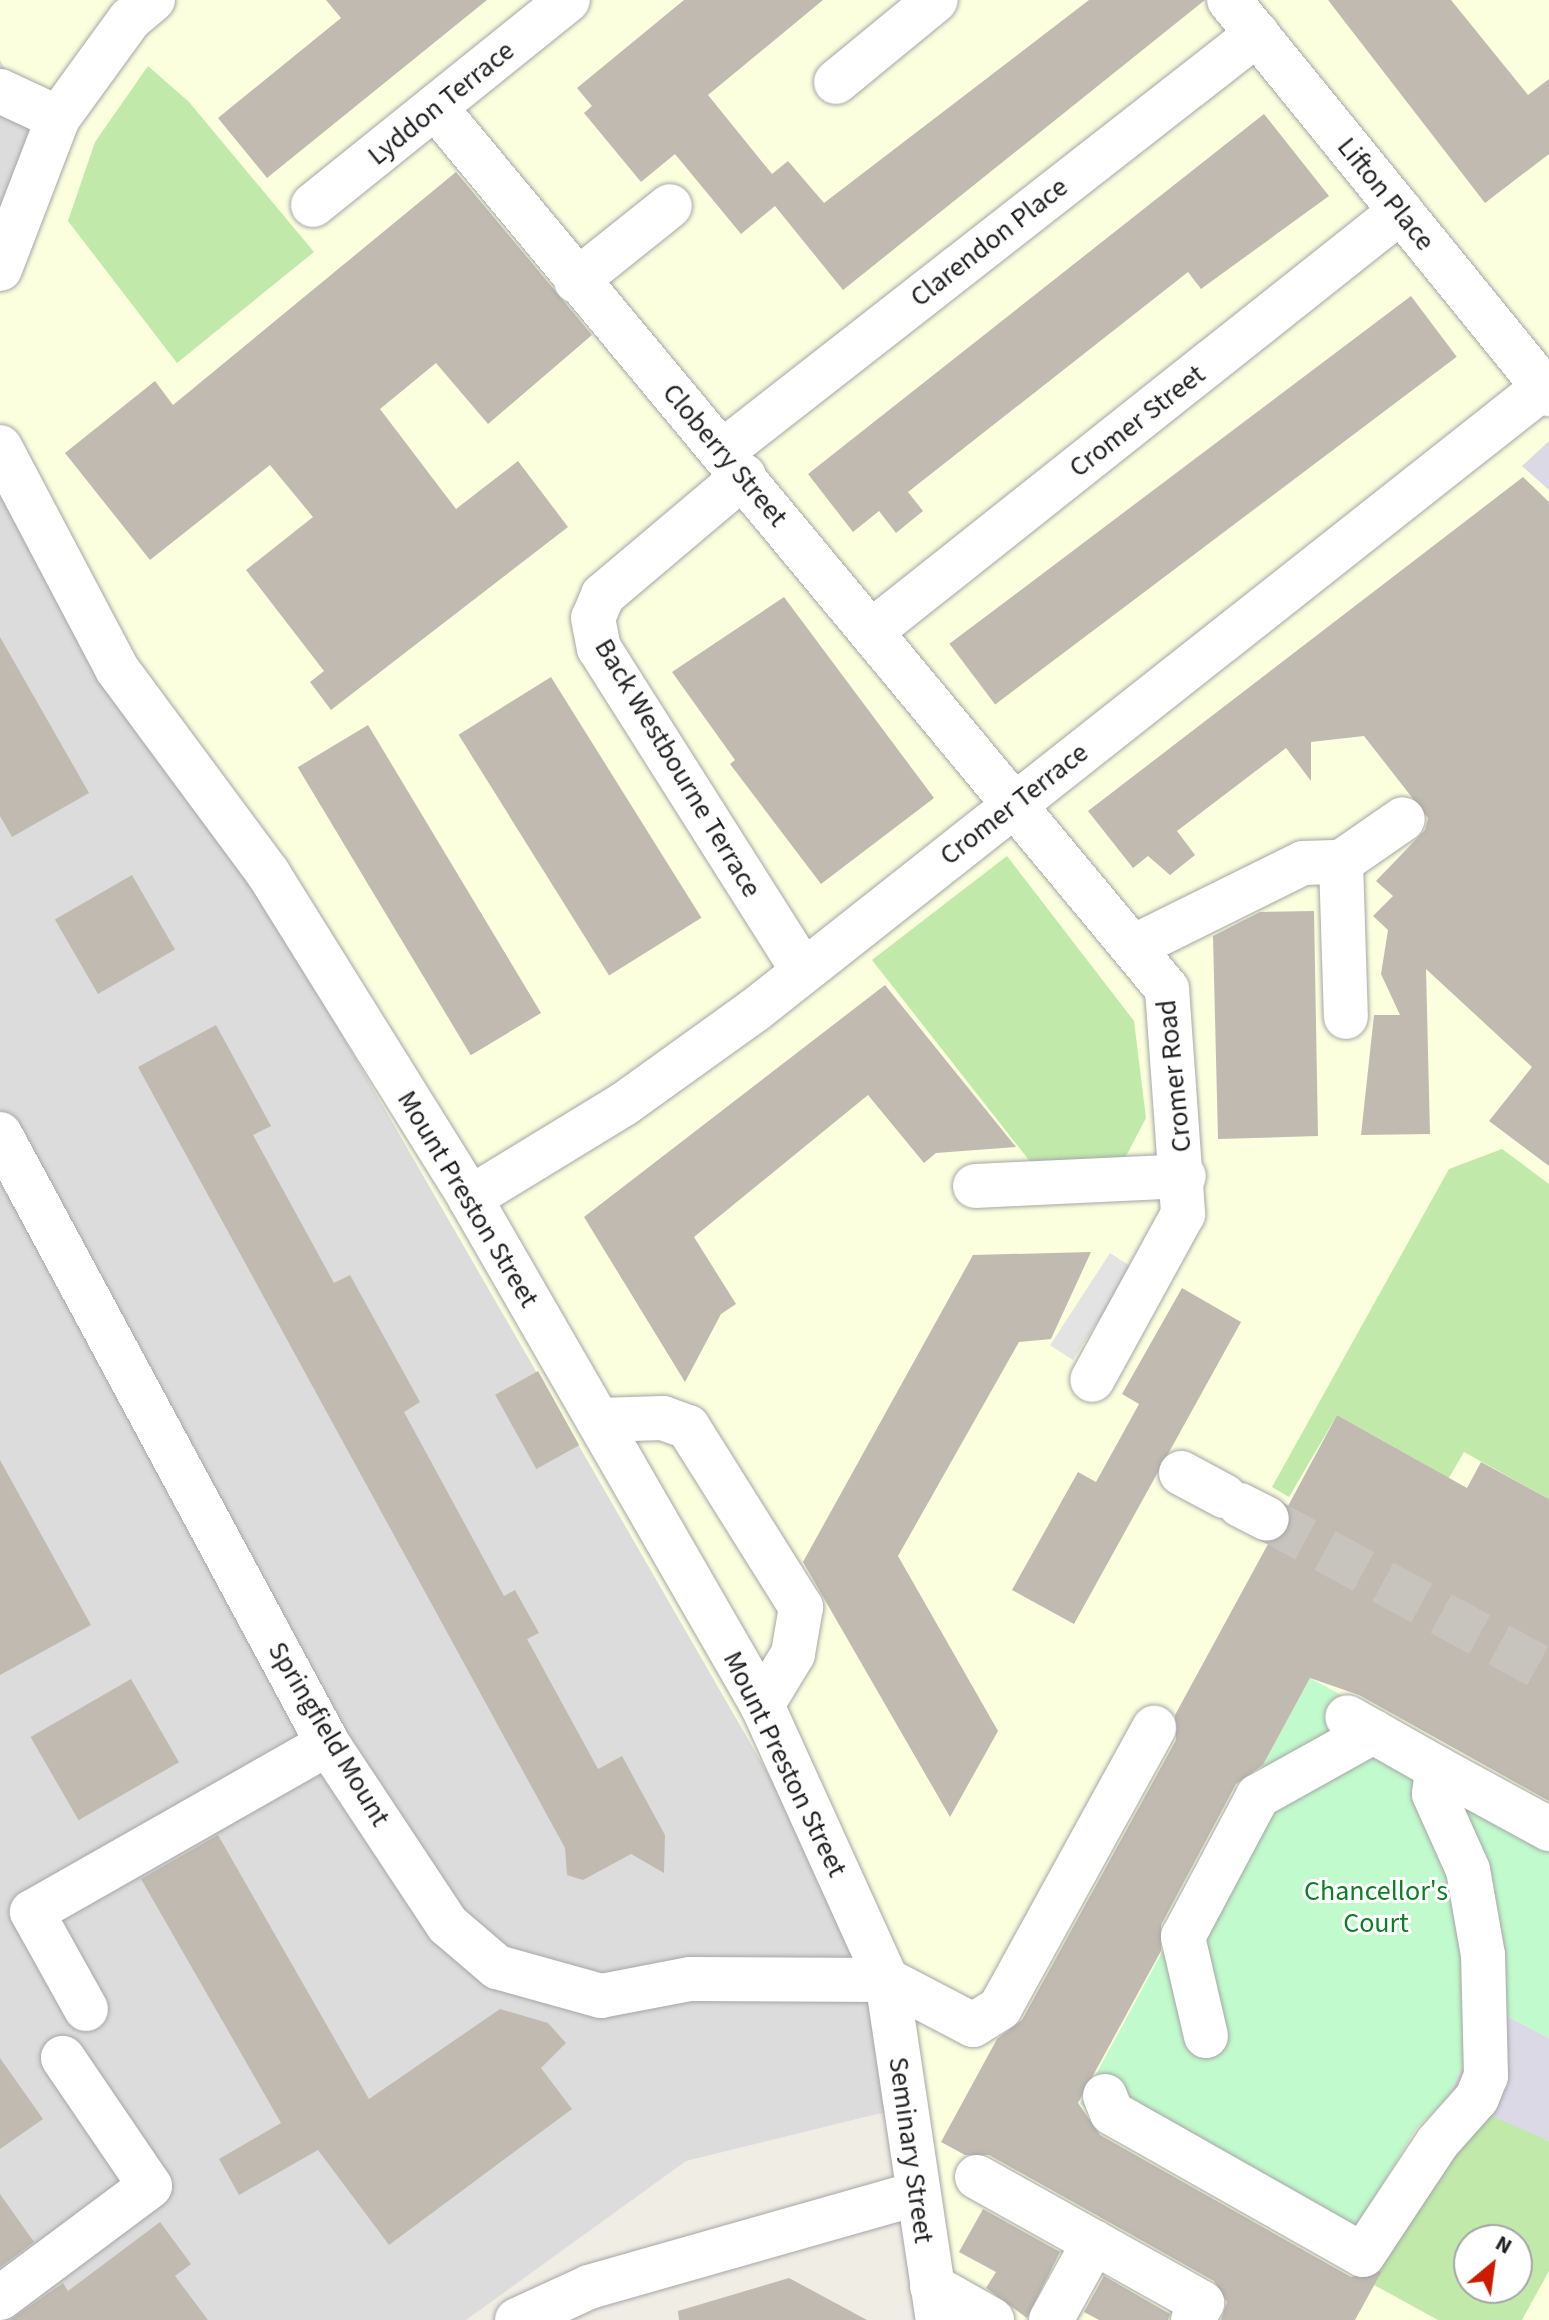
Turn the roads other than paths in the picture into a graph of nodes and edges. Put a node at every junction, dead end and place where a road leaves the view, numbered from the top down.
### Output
1 (153, 0) edge
2 (568, 0) edge
3 (936, 0) edge
4 (1229, 0) edge
5 (1257, 34) junction
6 (836, 82) dead end
7 (0, 91) edge
8 (435, 107) junction
9 (58, 118) junction
10 (313, 205) dead end
11 (670, 206) dead end
12 (1401, 211) junction
13 (0, 269) edge
14 (576, 281) junction
15 (1546, 391) edge
16 (0, 447) edge
17 (733, 464) junction
18 (873, 630) junction
19 (1012, 804) junction
20 (1403, 819) dead end
21 (1341, 862) junction
22 (1135, 946) junction
23 (803, 971) junction
24 (1346, 1017) dead end
25 (0, 1134) edge
26 (1184, 1176) junction
27 (975, 1186) dead end
28 (470, 1198) junction
29 (1092, 1380) dead end
30 (599, 1420) junction
31 (1181, 1473) dead end
32 (1244, 1507) tunnel mouth
33 (762, 1705) junction
34 (1154, 1728) dead end
35 (328, 1744) junction
36 (1437, 1768) junction
37 (1549, 1829) edge
38 (887, 1980) junction
39 (86, 2009) dead end
40 (1206, 2036) dead end
41 (63, 2058) dead end
42 (1105, 2096) dead end
43 (977, 2177) dead end
44 (915, 2194) junction
45 (1094, 2242) junction
46 (0, 2298) edge
47 (935, 2303) edge
48 (517, 2320) edge
49 (992, 2320) edge
50 (1051, 2320) edge
51 (1193, 2320) edge

1 - 9 street
2 - 8 street, Lyddon Terrace
3 - 6 street
4 - 5 street, Lifton Place
5 - 12 street, Lifton Place
5 - 17 street, Clarendon Place
7 - 9 street
8 - 10 street, Lyddon Terrace
8 - 14 street, Cloberry Street
9 - 13 street
11 - 14 street
12 - 15 street, Lifton Place
12 - 18 street, Cromer Street
14 - 17 street, Cloberry Street
15 - 19 street, Cromer Terrace
16 - 28 street, Mount Preston Street
17 - 18 street, Cloberry Street
17 - 23 street, Back Westbourne Terrace
18 - 19 street, Cloberry Street
19 - 22 street, Cromer Road
19 - 23 street, Cromer Terrace
20 - 21 street
21 - 22 street
21 - 24 street
22 - 26 street, Cromer Road
23 - 28 street, Cromer Terrace
25 - 35 street, Springfield Mount
26 - 27 street
26 - 29 street, Cromer Road
28 - 30 street, Mount Preston Street
30 - 33 street, Mount Preston Street
30 - 33 street
31 - 32 street
33 - 38 street, Mount Preston Street
34 - 38 street
35 - 38 street, Springfield Mount
35 - 39 street
36 - 37 street
36 - 40 street
36 - 42 street
38 - 44 street, Seminary Street
41 - 46 street
43 - 45 street
44 - 47 street, Seminary Street
44 - 48 street
45 - 50 street
45 - 51 street
47 - 49 street

